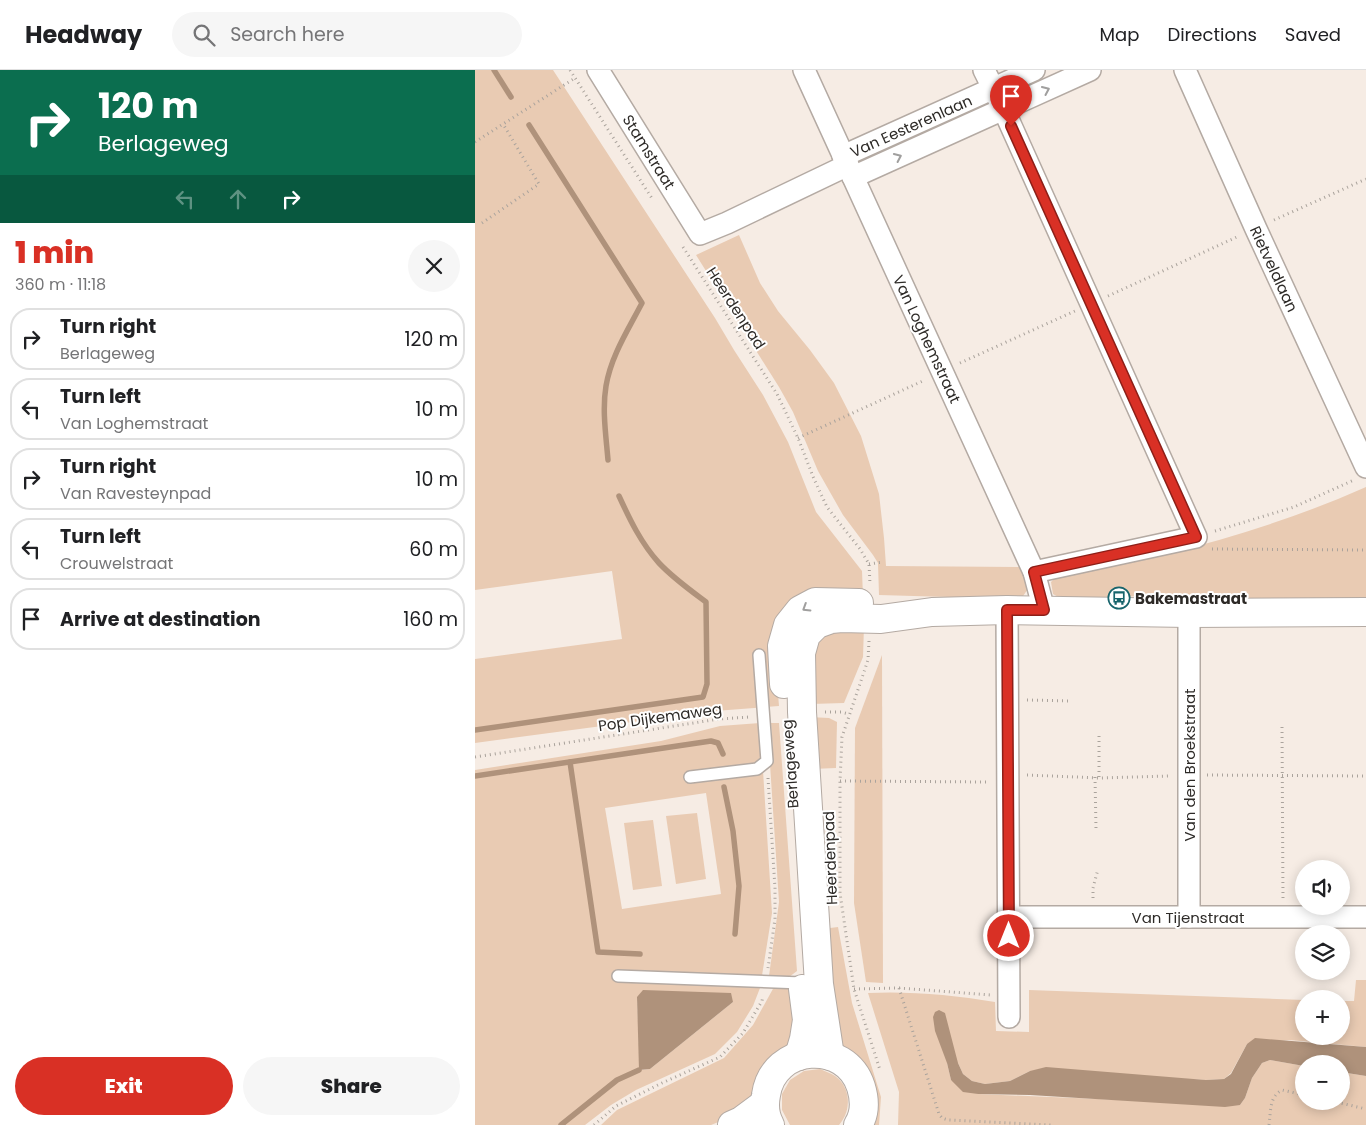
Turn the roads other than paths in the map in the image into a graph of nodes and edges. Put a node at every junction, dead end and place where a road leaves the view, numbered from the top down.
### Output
1 (598, 70) edge
2 (804, 70) edge
3 (1034, 70) edge
4 (1090, 70) edge
5 (1185, 70) edge
6 (989, 80) edge
7 (1003, 108) junction
8 (848, 166) junction
9 (700, 234) joint
10 (1361, 473) edge
11 (1034, 572) junction
12 (1007, 610) junction
13 (1044, 610) junction
14 (932, 612) junction
15 (1366, 612) edge
16 (1189, 613) junction
17 (759, 655) dead end
18 (690, 778) dead end
19 (1009, 917) junction
20 (1189, 917) junction
21 (1366, 917) edge
22 (618, 976) dead end
23 (802, 983) junction
24 (1009, 1017) dead end
25 (799, 1056) junction
26 (830, 1056) junction
27 (767, 1115) edge
28 (732, 1125) edge
29 (859, 1125) edge

1 - 9 street, Stamstraat
2 - 8 street, Van Loghemstraat
3 - 6 street, Van Eesterenlaan
7 -> 4 street, Van Eesterenlaan
5 - 10 street, Rietveldlaan
6 - 7 street
6 - 8 street, Van Eesterenlaan
8 -> 7 street, Van Eesterenlaan
7 - 11 street
8 - 9 street, Van Eesterenlaan
8 - 11 street, Van Loghemstraat
11 - 13 street, Van Loghemstraat
12 - 13 main road, Berlageweg
12 - 14 main road, Berlageweg
12 - 19 street
13 - 16 main road, Berlageweg
14 -> 23 main road, Berlageweg
14 - 26 main road, Berlageweg
15 - 16 main road, Berlageweg
16 - 20 street, Van den Broekstraat
17 - 18 lane
19 - 20 street, Van Tijenstraat
19 - 24 street
20 - 21 street, Van Tijenstraat
22 - 23 lane
23 - 25 main road, Berlageweg
25 - 26 main road
25 - 27 main road
26 - 29 main road
27 - 28 main road

